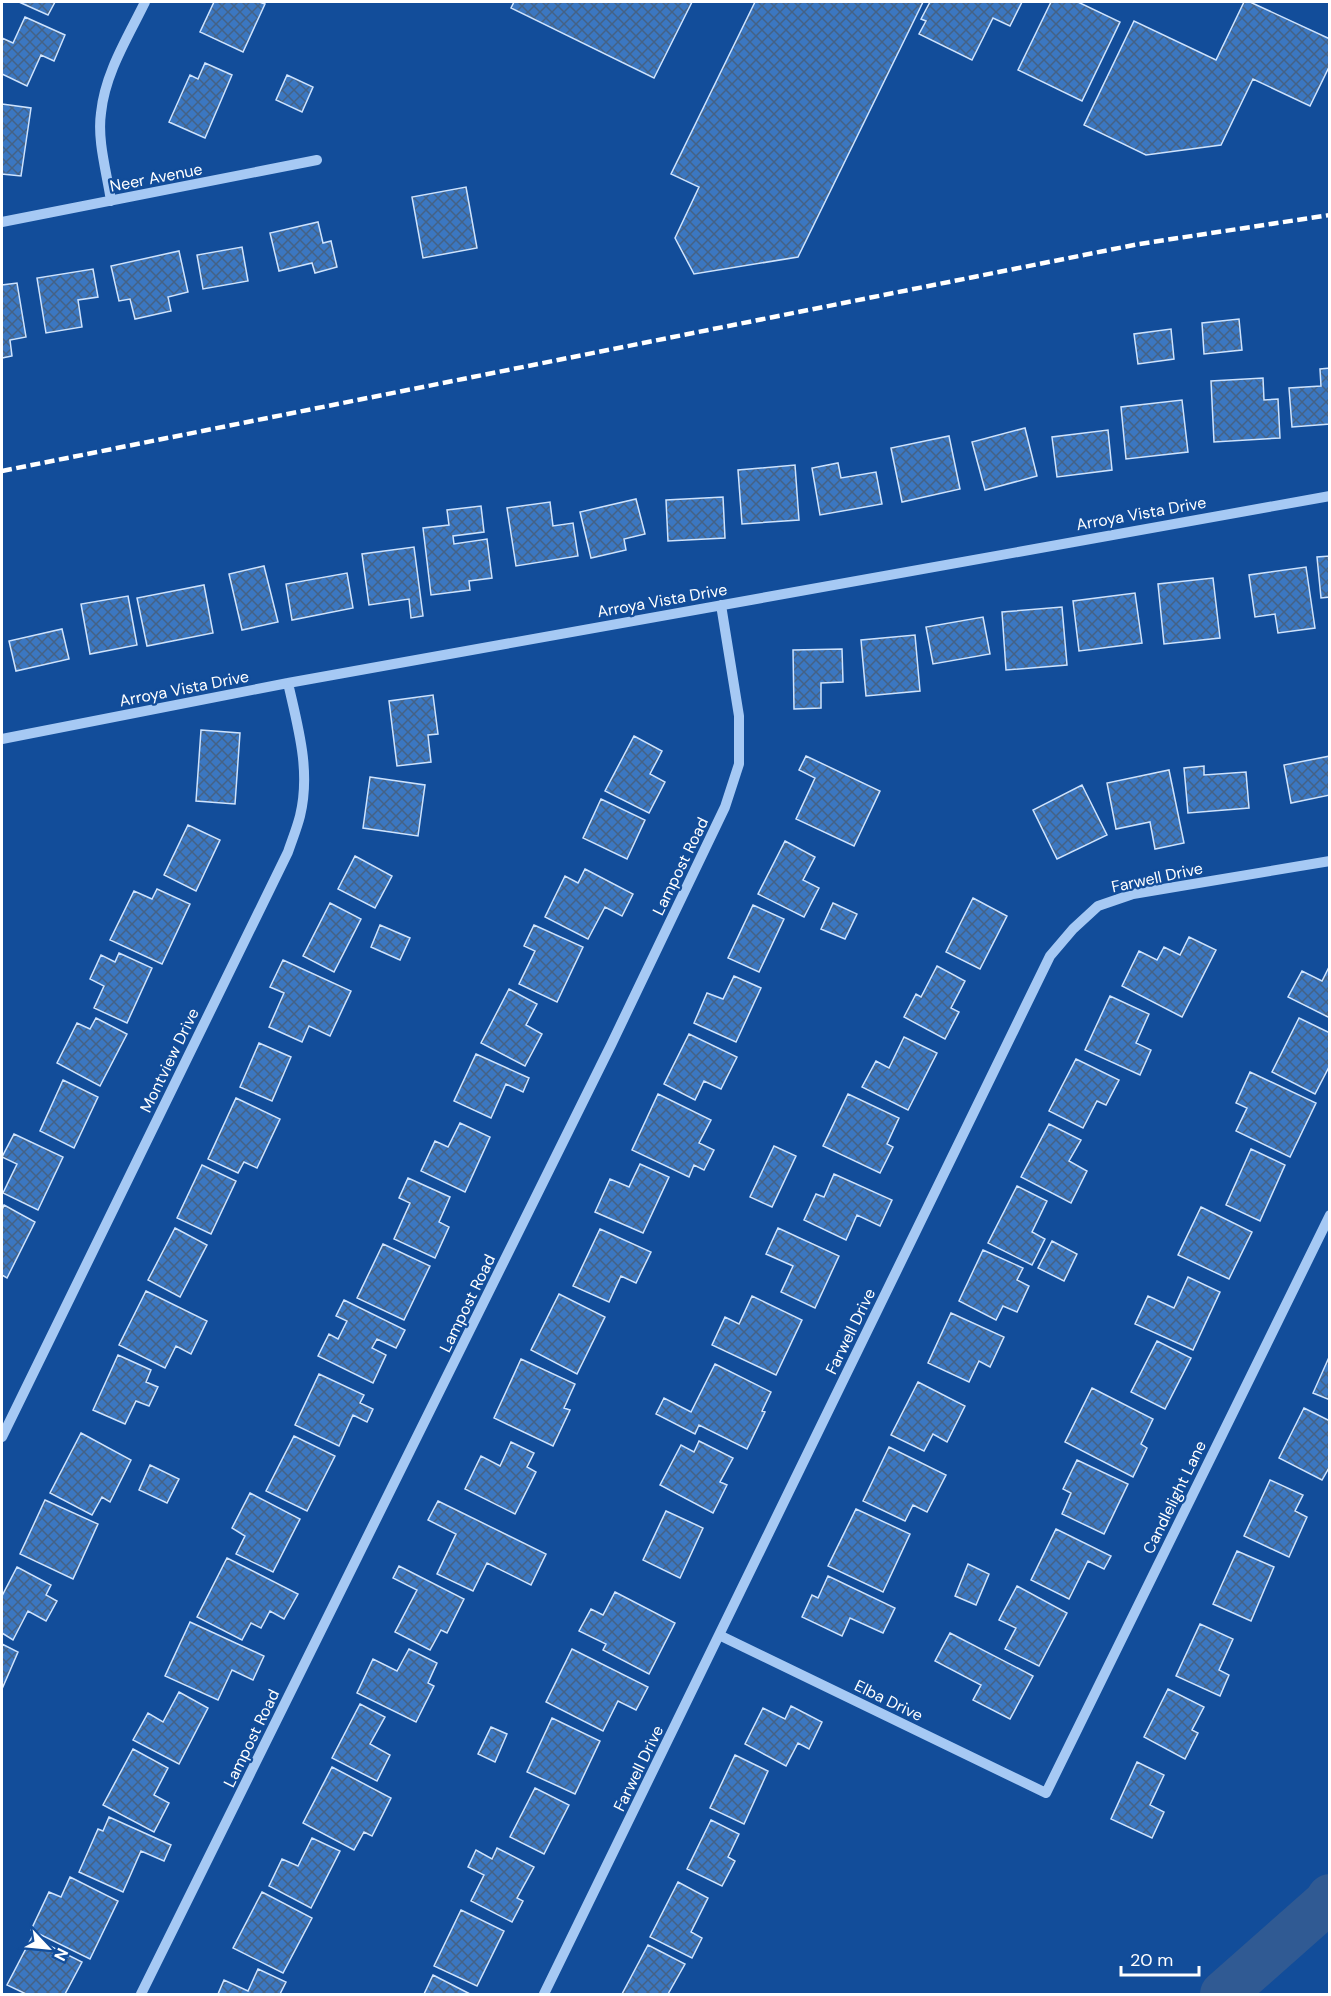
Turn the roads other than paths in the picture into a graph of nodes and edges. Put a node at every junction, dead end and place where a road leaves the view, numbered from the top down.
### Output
1 (146, 2) edge
2 (317, 160) dead end
3 (111, 201) junction
4 (2, 222) edge
5 (1329, 496) edge
6 (721, 605) junction
7 (288, 683) junction
8 (2, 739) edge
9 (1329, 861) edge
10 (1329, 1215) edge
11 (2, 1437) edge
12 (719, 1635) junction
13 (1046, 1793) joint
14 (141, 1995) edge
15 (544, 1995) edge

1 - 3 street
2 - 3 street, Neer Avenue
3 - 4 street, Neer Avenue
5 - 6 street, Arroya Vista Drive
6 - 7 street, Arroya Vista Drive
6 - 14 street, Lampost Road
7 - 8 street, Arroya Vista Drive
7 - 11 street, Montview Drive
9 - 12 street, Farwell Drive
10 - 13 street, Candlelight Lane
12 - 13 street, Elba Drive
12 - 15 street, Farwell Drive

